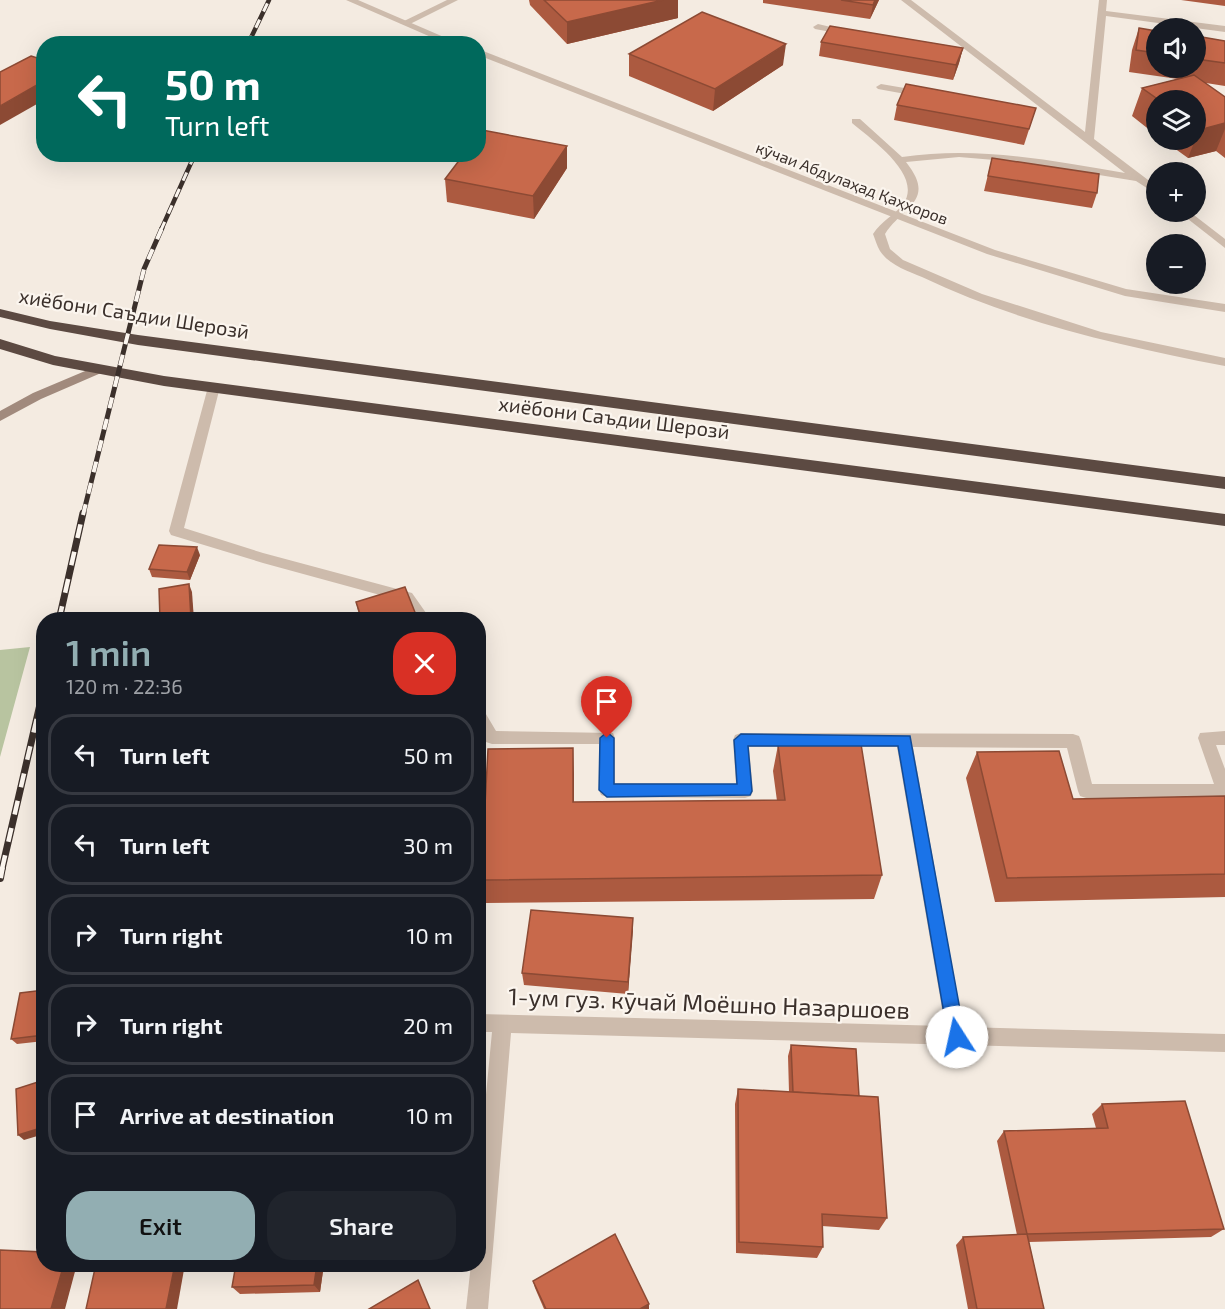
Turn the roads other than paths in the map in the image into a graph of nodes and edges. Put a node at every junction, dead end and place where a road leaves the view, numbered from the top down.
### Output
1 (454, 0) edge
2 (905, 0) edge
3 (1103, 0) edge
4 (355, 1) edge
5 (1101, 13) junction
6 (405, 23) junction
7 (818, 27) dead end
8 (1225, 29) edge
9 (863, 35) edge
10 (437, 36) edge
11 (953, 50) edge
12 (976, 53) junction
13 (486, 55) edge
14 (881, 87) dead end
15 (928, 95) edge
16 (1034, 113) edge
17 (1057, 117) junction
18 (856, 121) dead end
19 (1089, 140) junction
20 (900, 160) junction
21 (1140, 178) junction
22 (1146, 183) edge
23 (896, 217) junction
24 (1196, 222) edge
25 (1225, 245) edge
26 (1225, 308) edge
27 (0, 313) edge
28 (0, 344) edge
29 (1225, 362) edge
30 (97, 370) junction
31 (214, 387) junction
32 (0, 417) edge
33 (1225, 483) edge
34 (1225, 520) edge
35 (418, 612) edge
36 (486, 727) edge
37 (1225, 738) edge
38 (904, 740) junction
39 (486, 1023) edge
40 (502, 1024) junction
41 (957, 1037) junction
42 (1225, 1043) edge
43 (486, 1206) edge
44 (480, 1272) edge
45 (477, 1309) edge

1 - 6 street
2 - 12 street
3 - 5 street
4 - 6 street
5 - 8 street
5 - 19 street
6 - 10 street
7 - 9 street
11 - 12 street
12 - 17 street
13 - 23 street, кӯчаи Абдулаҳад Қаҳҳоров
14 - 15 street
16 - 17 street
17 - 19 street
18 - 20 street
19 - 21 street
20 - 21 street
20 - 23 street
21 - 22 street
23 - 26 street, кӯчаи Абдулаҳад Қаҳҳоров
23 - 29 street
24 - 25 street
27 - 33 highway, хиёбони Саъдии Шерозӣ
28 - 30 highway, хиёбони Саъдии Шерозӣ
30 - 31 highway, хиёбони Саъдии Шерозӣ
30 - 32 street
31 - 34 highway, хиёбони Саъдии Шерозӣ
31 - 35 street
36 - 38 street
37 - 38 street
38 - 41 street
39 - 40 street, 1-ум гуз. кӯчай Моёшно Назаршоев
40 - 41 street, 1-ум гуз. кӯчай Моёшно Назаршоев
40 - 43 street
41 - 42 street, 1-ум гуз. кӯчай Моёшно Назаршоев
44 - 45 street

